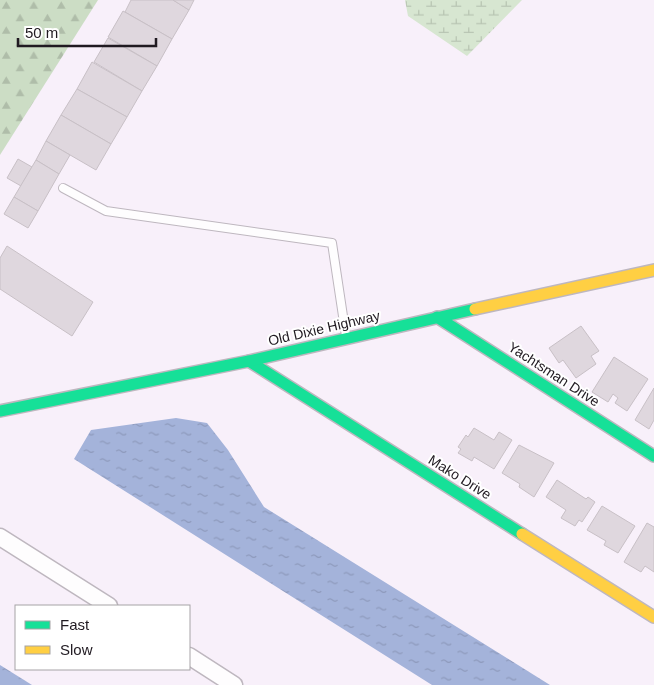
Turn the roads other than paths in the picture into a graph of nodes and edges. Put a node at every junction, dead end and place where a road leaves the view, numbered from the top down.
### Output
1 (63, 188) dead end
2 (654, 270) edge
3 (437, 317) junction
4 (346, 338) junction
5 (249, 361) junction
6 (0, 411) edge
7 (654, 456) edge
8 (0, 537) edge
9 (107, 605) edge
10 (654, 618) edge
11 (190, 657) edge
12 (234, 685) edge

1 - 4 lane
2 - 3 street, Old Dixie Highway
3 - 4 street, Old Dixie Highway
3 - 7 street, Yachtsman Drive
4 - 5 street, Old Dixie Highway
5 - 6 street, Old Dixie Highway
5 - 10 street, Mako Drive
8 - 9 street
11 - 12 street

